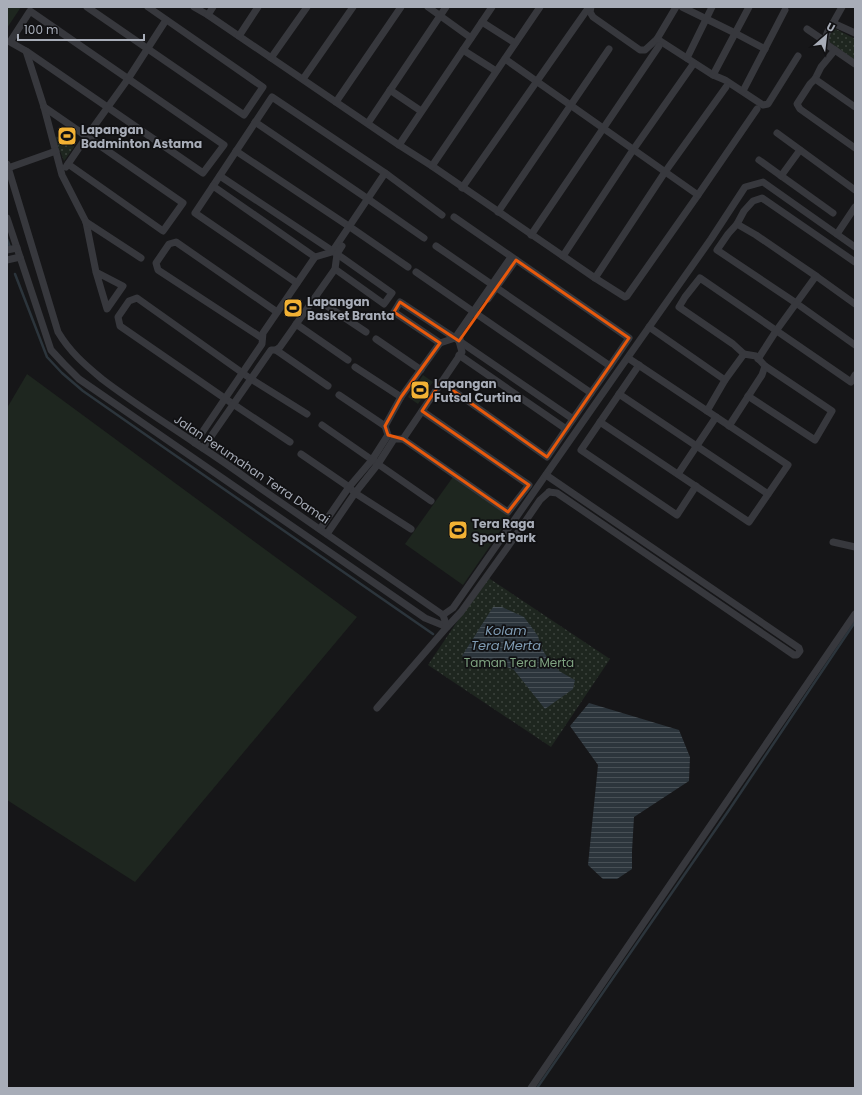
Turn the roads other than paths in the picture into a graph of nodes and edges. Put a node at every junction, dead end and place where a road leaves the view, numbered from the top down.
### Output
1 (87, 7) edge
2 (148, 7) edge
3 (194, 7) edge
4 (213, 7) edge
5 (258, 7) edge
6 (307, 7) edge
7 (353, 7) edge
8 (401, 7) edge
9 (428, 7) edge
10 (446, 7) edge
11 (492, 7) edge
12 (540, 7) edge
13 (590, 7) edge
14 (676, 7) edge
15 (682, 7) edge
16 (712, 7) edge
17 (748, 7) edge
18 (842, 7) edge
19 (786, 10) dead end
20 (208, 15) junction
21 (440, 16) junction
22 (706, 19) junction
23 (166, 20) junction
24 (482, 22) junction
25 (833, 23) junction
26 (807, 29) dead end
27 (735, 33) junction
28 (855, 34) edge
29 (238, 36) junction
30 (471, 38) junction
31 (826, 42) junction
32 (515, 43) junction
33 (658, 43) junction
34 (147, 49) junction
35 (610, 49) dead end
36 (463, 50) junction
37 (765, 50) junction
38 (834, 50) junction
39 (26, 52) junction
40 (798, 56) dead end
41 (271, 58) junction
42 (687, 58) junction
43 (505, 59) junction
44 (694, 63) junction
45 (855, 64) edge
46 (496, 71) junction
47 (713, 75) junction
48 (128, 79) junction
49 (303, 79) junction
50 (815, 79) junction
51 (537, 82) junction
52 (726, 87) dead end
53 (390, 90) junction
54 (743, 91) junction
55 (336, 102) junction
56 (571, 106) junction
57 (44, 107) junction
58 (107, 107) junction
59 (855, 107) edge
60 (757, 109) dead end
61 (421, 111) junction
62 (255, 122) junction
63 (368, 123) junction
64 (603, 129) junction
65 (777, 133) dead end
66 (87, 136) junction
67 (399, 145) junction
68 (855, 148) edge
69 (633, 150) junction
70 (800, 150) junction
71 (56, 151) junction
72 (236, 151) junction
73 (759, 160) dead end
74 (68, 164) junction
75 (8, 166) edge
76 (432, 166) junction
77 (665, 172) junction
78 (386, 174) junction
79 (62, 175) junction
80 (220, 176) junction
81 (781, 176) junction
82 (213, 186) junction
83 (462, 188) junction
84 (855, 190) edge
85 (698, 195) junction
86 (370, 200) junction
87 (855, 208) edge
88 (498, 212) junction
89 (833, 213) dead end
90 (442, 215) dead end
91 (454, 217) dead end
92 (7, 218) edge
93 (86, 222) junction
94 (737, 224) junction
95 (351, 227) junction
96 (837, 234) junction
97 (531, 235) junction
98 (424, 238) dead end
99 (436, 246) dead end
100 (855, 247) edge
101 (17, 248) junction
102 (7, 250) edge
103 (334, 253) junction
104 (20, 256) junction
105 (563, 256) junction
106 (315, 257) junction
107 (141, 258) dead end
108 (514, 259) junction
109 (7, 260) edge
110 (855, 262) edge
111 (408, 267) dead end
112 (335, 269) junction
113 (96, 272) junction
114 (416, 272) dead end
115 (816, 276) junction
116 (595, 278) junction
117 (297, 284) junction
118 (494, 287) junction
119 (315, 298) junction
120 (796, 303) junction
121 (855, 304) edge
122 (277, 312) junction
123 (476, 313) junction
124 (296, 324) junction
125 (649, 327) junction
126 (776, 331) junction
127 (366, 332) dead end
128 (376, 339) dead end
129 (457, 340) junction
130 (262, 341) junction
131 (440, 342) junction
132 (855, 345) edge
133 (273, 350) junction
134 (744, 354) junction
135 (459, 355) junction
136 (628, 358) junction
137 (758, 358) junction
138 (348, 360) dead end
139 (639, 365) junction
140 (610, 366) junction
141 (765, 366) junction
142 (355, 367) dead end
143 (421, 370) junction
144 (242, 373) junction
145 (855, 376) edge
146 (251, 379) junction
147 (726, 380) junction
148 (441, 382) junction
149 (328, 386) dead end
150 (591, 393) junction
151 (619, 394) junction
152 (339, 395) dead end
153 (748, 396) junction
154 (401, 397) junction
155 (225, 399) junction
156 (233, 404) junction
157 (422, 411) junction
158 (706, 411) junction
159 (307, 414) dead end
160 (716, 417) junction
161 (573, 419) junction
162 (600, 422) junction
163 (322, 425) dead end
164 (386, 426) junction
165 (728, 426) junction
166 (566, 429) junction
167 (391, 437) junction
168 (403, 438) junction
169 (290, 442) dead end
170 (195, 443) junction
171 (697, 446) junction
172 (203, 448) junction
173 (301, 454) dead end
174 (375, 462) junction
175 (546, 474) junction
176 (678, 474) junction
177 (696, 486) junction
178 (349, 487) junction
179 (549, 492) junction
180 (355, 493) junction
181 (768, 494) junction
182 (431, 501) dead end
183 (411, 528) dead end
184 (320, 529) junction
185 (327, 534) junction
186 (832, 542) dead end
187 (855, 548) edge
188 (855, 614) edge
189 (443, 615) junction
190 (447, 627) junction
191 (376, 708) dead end
192 (531, 1088) edge

1 - 34 street
2 - 23 street
3 - 20 street
4 - 20 street
5 - 29 street
6 - 41 street
7 - 49 street
8 - 55 street
9 - 21 street
10 - 21 street
11 - 24 street
12 - 32 street
13 - 33 street
13 - 51 street
14 - 33 street
15 - 22 street
16 - 22 street
17 - 27 street
18 - 25 street
19 - 37 street
20 - 29 street
21 - 30 street
21 - 53 street
22 - 27 street
22 - 42 street
23 - 34 street
23 - 34 street
24 - 30 street
24 - 32 street
25 - 28 street
25 - 31 street
26 - 31 street
27 - 37 street
27 - 47 street
29 - 41 street
30 - 36 street
31 - 38 street
32 - 43 street
33 - 42 street
33 - 64 street
34 - 48 street
35 - 56 street
36 - 46 street
36 - 61 street
37 - 54 street
38 - 45 street
38 - 50 street
39 - 48 street
39 - 57 street
39 - 58 street
40 - 54 street
41 - 49 street
42 - 44 street
43 - 46 street
43 - 51 street
44 - 47 street
44 - 69 street
46 - 76 street
47 - 54 street
48 - 58 street
48 - 58 street
49 - 55 street
50 - 59 street
50 - 68 street
51 - 56 street
51 - 83 street
52 - 77 street
53 - 61 street
53 - 63 street
55 - 63 street
56 - 64 street
56 - 88 street
57 - 66 street
57 - 71 street
58 - 66 street
60 - 85 street
61 - 67 street
62 - 72 street
62 - 78 street
62 - 86 street
63 - 67 street
64 - 69 street
64 - 97 street
65 - 70 street
66 - 74 street
66 - 74 street
67 - 76 street
69 - 77 street
69 - 105 street
70 - 81 street
70 - 84 street
71 - 75 street
71 - 79 street
72 - 80 street
72 - 95 street
73 - 81 street
74 - 79 street
75 - 170 street, Jalan Perumahan Terra Damai
76 - 83 street
77 - 85 street
77 - 116 street
78 - 86 street
78 - 90 street
79 - 93 street
80 - 82 street
80 - 103 street
81 - 89 street
82 - 106 street
82 - 117 street
83 - 88 street
85 - 116 street
86 - 95 street
86 - 98 street
87 - 96 street
88 - 97 street
91 - 108 street
92 - 101 street, Jalan Perumahan Terra Damai
93 - 107 street
93 - 113 street
94 - 110 street
94 - 115 street
94 - 120 street
95 - 103 street
95 - 111 street
96 - 100 street
96 - 125 street
97 - 105 street
99 - 118 street
101 - 102 street
101 - 104 street, Jalan Perumahan Terra Damai
103 - 106 street
103 - 112 street
103 - 112 street
104 - 109 street
104 - 190 street, Jalan Perumahan Terra Damai
105 - 116 street
106 - 117 street
108 - 118 street
108 - 140 street
112 - 119 street
113 - 113 street
114 - 123 street
115 - 120 street
115 - 121 street
117 - 122 street
118 - 123 street
118 - 140 street
119 - 124 street
119 - 127 street
120 - 126 street
120 - 132 street
122 - 130 street
122 - 130 street
123 - 129 street
123 - 150 street
124 - 133 street
124 - 138 street
125 - 136 street
125 - 147 street
126 - 134 street
126 - 137 street
126 - 145 street
128 - 143 street
129 - 131 street
129 - 131 street
129 - 135 street
129 - 161 street
130 - 133 street
130 - 144 street
131 - 143 street
133 - 146 street
133 - 149 street
134 - 137 street
134 - 147 street
135 - 148 street
135 - 166 street
136 - 139 street
136 - 175 street
137 - 141 street
139 - 151 street
139 - 158 street
140 - 150 street
141 - 153 street
141 - 153 street
142 - 154 street
143 - 154 street
144 - 146 street
144 - 155 street
144 - 155 street
146 - 156 street
146 - 159 street
147 - 158 street
148 - 157 street
148 - 166 street
150 - 161 street
151 - 162 street
151 - 171 street
152 - 164 street
153 - 165 street
154 - 164 street
155 - 156 street
155 - 170 street
156 - 169 street
156 - 172 street
157 - 168 street
157 - 168 street
158 - 160 street
160 - 165 street
160 - 171 street
161 - 166 street
162 - 176 street
162 - 177 street
163 - 174 street
164 - 167 street
165 - 181 street
167 - 168 street
167 - 174 street
170 - 172 street, Jalan Perumahan Terra Damai
171 - 176 street
171 - 181 street
172 - 184 street, Jalan Perumahan Terra Damai
173 - 178 street
174 - 178 street
174 - 180 street
174 - 182 street
175 - 179 street
175 - 179 street
175 - 189 street
176 - 177 street
177 - 181 street
178 - 180 street
178 - 184 street
179 - 190 street
180 - 183 street
180 - 185 street
184 - 185 street, Jalan Perumahan Terra Damai
185 - 189 street, Jalan Perumahan Terra Damai
186 - 187 street
188 - 192 street
189 - 190 street
190 - 191 street

